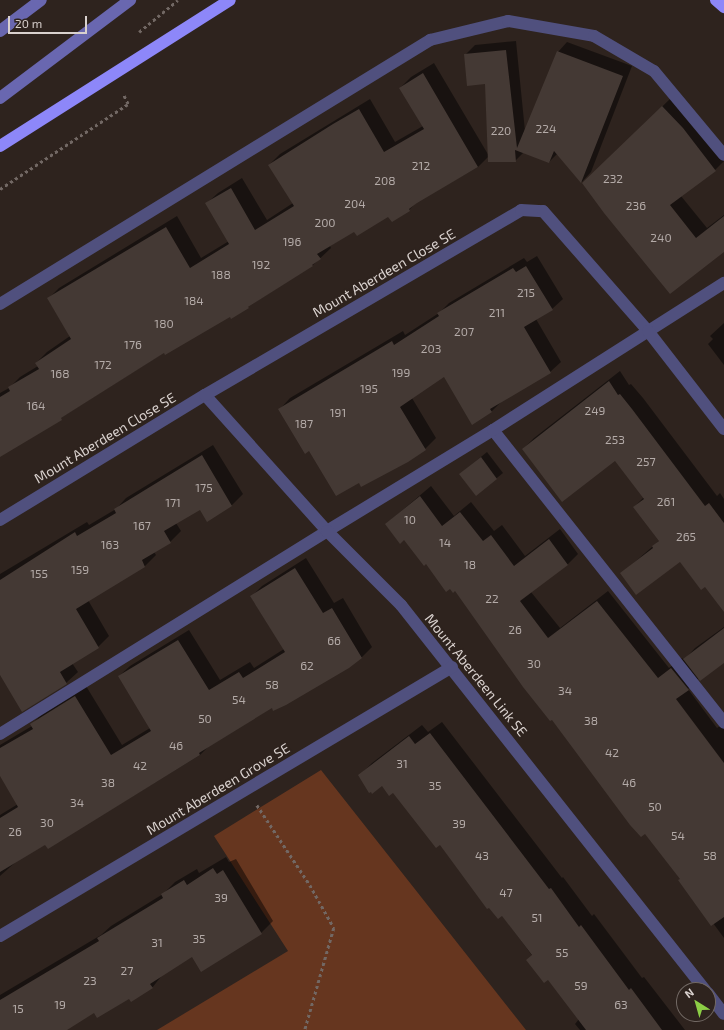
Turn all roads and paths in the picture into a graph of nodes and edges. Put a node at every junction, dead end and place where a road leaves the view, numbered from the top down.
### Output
1 (41, 0) edge
2 (130, 0) edge
3 (230, 0) edge
4 (716, 0) edge
5 (724, 7) edge
6 (0, 31) edge
7 (123, 94) dead end
8 (0, 98) edge
9 (0, 146) edge
10 (724, 155) edge
11 (0, 189) edge
12 (724, 283) edge
13 (0, 304) edge
14 (648, 331) junction
15 (205, 395) junction
16 (724, 429) edge
17 (493, 430) junction
18 (0, 520) edge
19 (327, 531) junction
20 (452, 667) junction
21 (724, 723) edge
22 (0, 734) edge
23 (246, 790) junction
24 (0, 936) edge
25 (699, 982) edge
26 (716, 1004) edge
27 (724, 1014) edge
28 (305, 1030) edge

1 - 6 street
2 - 8 street
3 - 9 highway
4 - 5 highway
7 - 11 path
10 - 13 street
12 - 14 street
14 - 15 street, Mount Aberdeen Close SE
14 - 16 street, Mount Aberdeen Close SE
14 - 17 street
15 - 18 street, Mount Aberdeen Close SE
15 - 19 street, Mount Aberdeen Link SE
17 - 19 street
17 - 21 street
19 - 20 street, Mount Aberdeen Link SE
19 - 22 street
20 - 23 street, Mount Aberdeen Grove SE
20 - 25 street, Mount Aberdeen Link SE
23 - 24 street, Mount Aberdeen Grove SE
23 - 28 path
26 - 27 street

